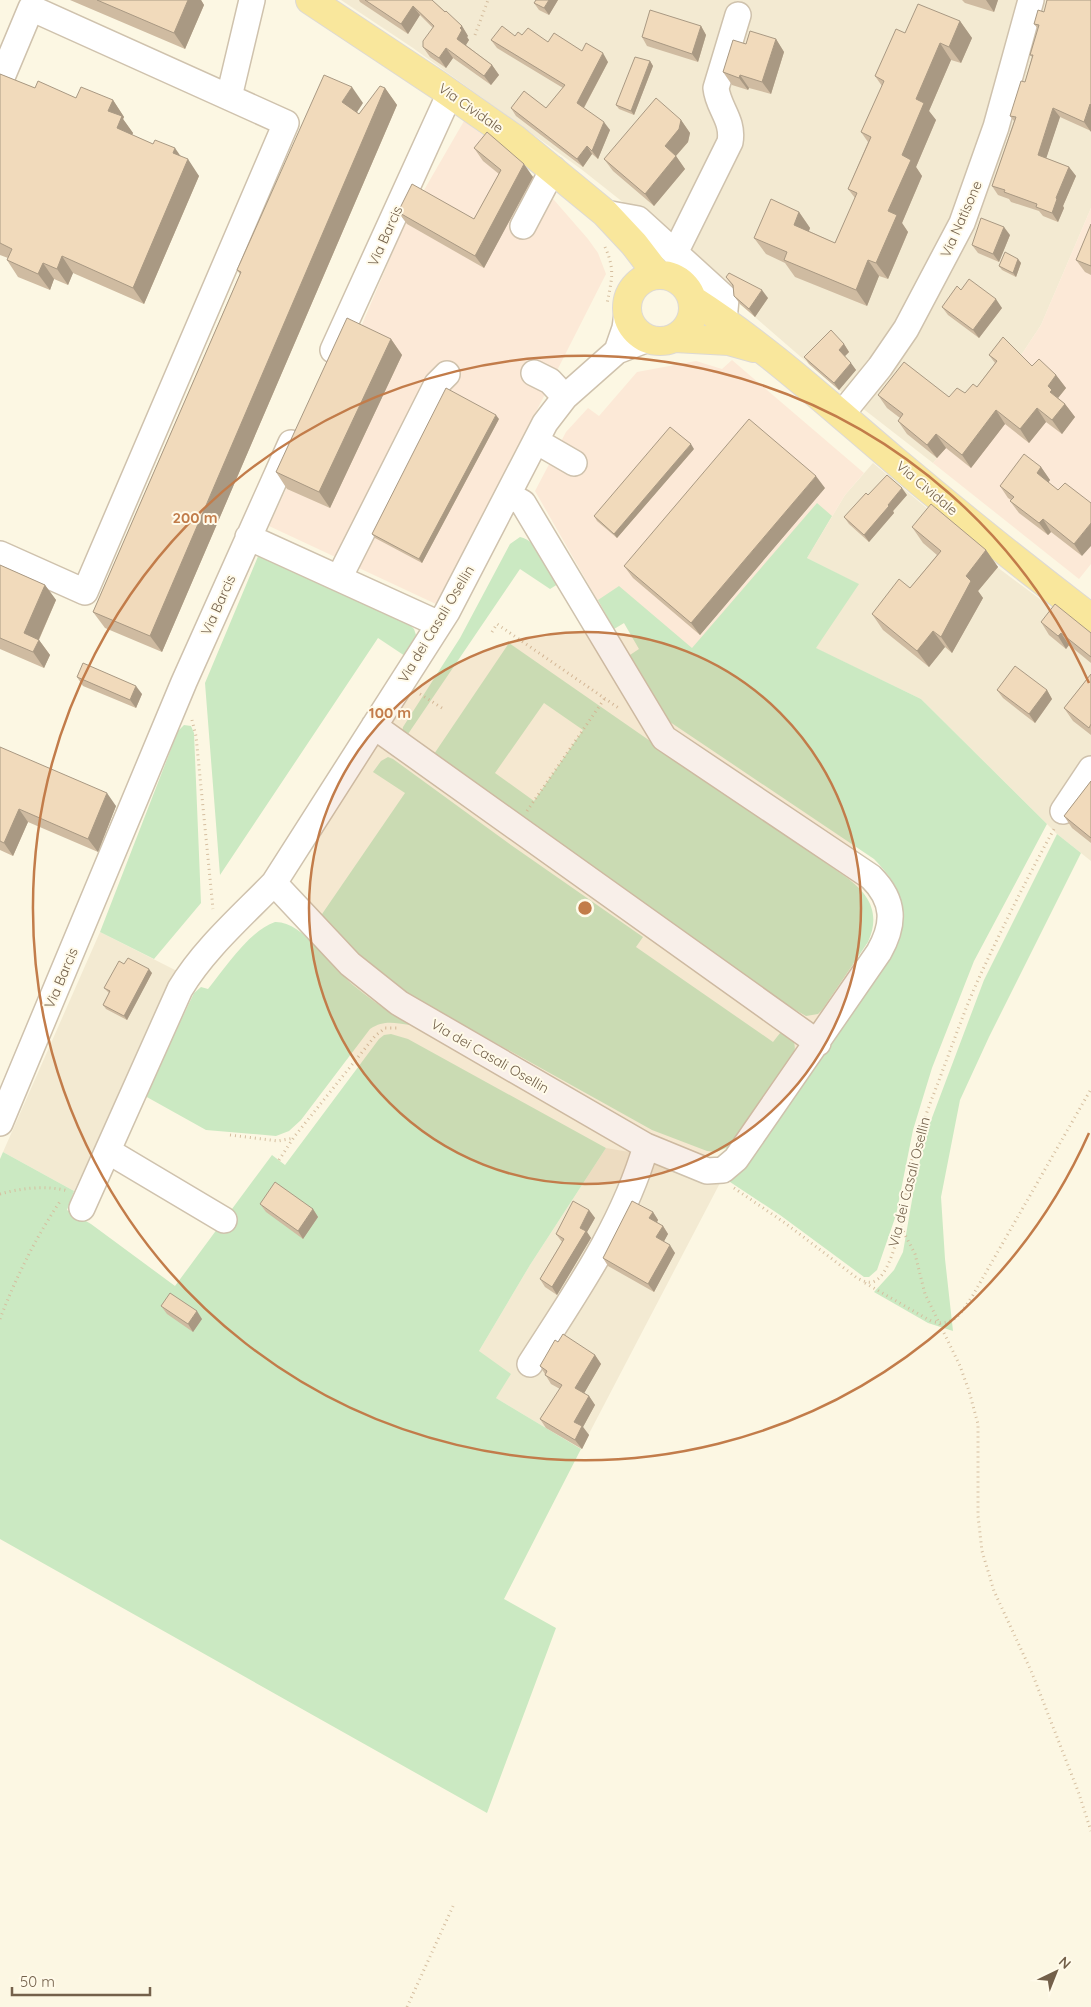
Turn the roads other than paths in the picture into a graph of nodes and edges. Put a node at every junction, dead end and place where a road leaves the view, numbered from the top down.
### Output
1 (252, 0) edge
2 (310, 0) edge
3 (1031, 0) edge
4 (738, 15) dead end
5 (0, 82) edge
6 (450, 93) junction
7 (228, 97) junction
8 (553, 169) junction
9 (523, 226) dead end
10 (610, 228) junction
11 (657, 274) junction
12 (686, 276) junction
13 (622, 305) junction
14 (675, 338) junction
15 (648, 339) junction
16 (617, 351) junction
17 (767, 352) junction
18 (534, 373) dead end
19 (322, 374) edge
20 (447, 374) dead end
21 (565, 397) junction
22 (841, 415) junction
23 (302, 419) edge
24 (536, 440) junction
25 (574, 462) dead end
26 (508, 495) junction
27 (248, 537) junction
28 (0, 554) edge
29 (339, 578) junction
30 (1091, 618) edge
31 (439, 624) junction
32 (374, 726) junction
33 (1091, 769) edge
34 (1063, 811) dead end
35 (274, 883) junction
36 (818, 1043) junction
37 (0, 1123) edge
38 (646, 1146) junction
39 (108, 1151) junction
40 (79, 1198) road end
41 (224, 1220) dead end
42 (530, 1364) dead end

1 - 7 street
2 - 6 main road, Via Cividale
3 - 22 street, Via Natisone
4 - 12 street
5 - 7 street
6 - 8 main road, Via Cividale
6 - 19 street, Via Barcis
7 - 28 street
8 - 9 street
8 - 10 main road, Via Cividale
10 - 11 main road, Via Cividale
10 - 12 street
10 - 13 main road, Via Cividale
11 - 12 main road, Via Cividale
11 - 13 main road
12 - 14 main road
12 - 17 main road, Via Cividale
13 - 15 main road
13 - 16 street, Via dei Casali Osellin
14 - 15 main road, Via Cividale
14 - 17 main road, Via Cividale
15 - 16 street, Via dei Casali Osellin
16 - 21 street, Via dei Casali Osellin
17 - 22 main road, Via Cividale
18 - 21 street
20 - 29 street
21 - 24 street, Via dei Casali Osellin
22 - 30 main road, Via Cividale
23 - 27 street, Via Barcis
24 - 25 street
24 - 26 street, Via dei Casali Osellin
26 - 31 street, Via dei Casali Osellin
26 - 36 street
27 - 29 street
27 - 37 street, Via Barcis
29 - 31 street
31 - 32 street, Via dei Casali Osellin
32 - 35 street, Via dei Casali Osellin
32 - 36 street
33 - 34 street
35 - 38 street, Via dei Casali Osellin
35 - 39 street
36 - 38 street, Via dei Casali Osellin
38 - 42 street
39 - 40 street
39 - 41 street

